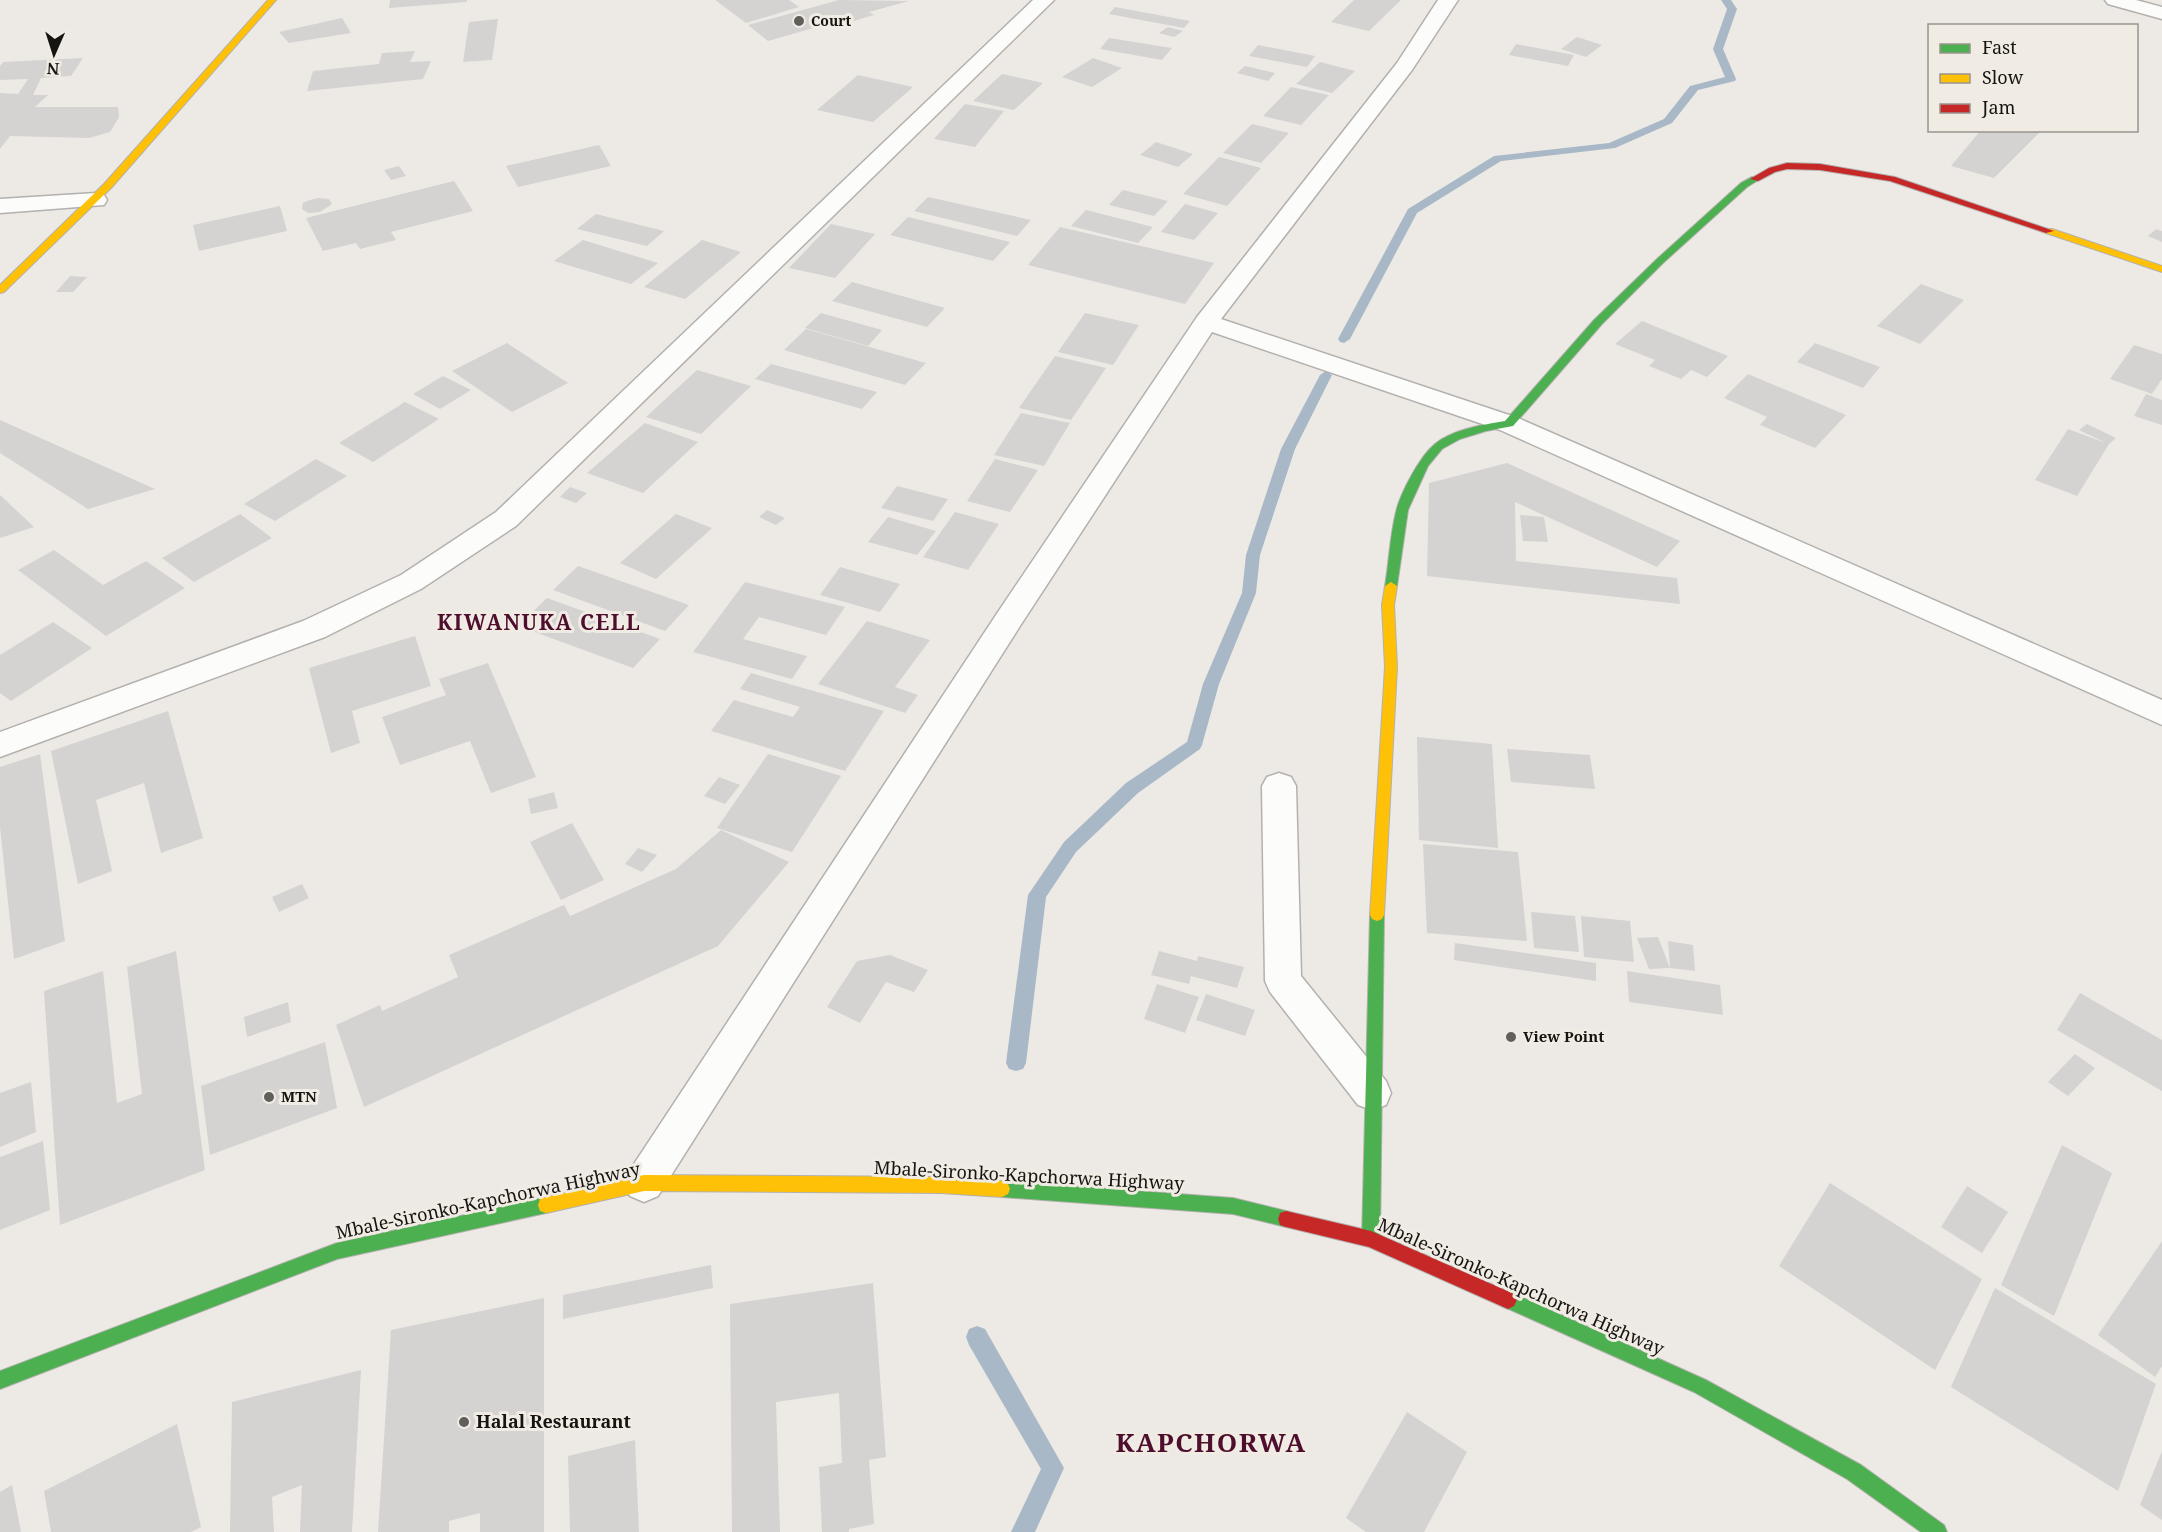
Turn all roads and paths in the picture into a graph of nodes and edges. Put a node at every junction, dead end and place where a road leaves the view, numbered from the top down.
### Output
1 (272, 0) edge
2 (1044, 0) edge
3 (1448, 0) edge
4 (2115, 0) edge
5 (2162, 13) edge
6 (96, 200) junction
7 (0, 206) edge
8 (2162, 269) edge
9 (0, 290) edge
10 (1206, 322) junction
11 (1509, 424) junction
12 (2162, 713) edge
13 (0, 745) edge
14 (1279, 786) dead end
15 (1372, 1093) junction
16 (644, 1184) junction
17 (1371, 1239) junction
18 (0, 1380) edge
19 (1937, 1532) edge

1 - 6 street
2 - 13 street
3 - 10 street
4 - 5 street
6 - 7 street
6 - 9 street
8 - 11 street
10 - 11 street
10 - 16 street
11 - 12 street
11 - 15 street
14 - 15 street
15 - 17 street
16 - 17 street, Mbale-Sironko-Kapchorwa Highway
16 - 18 street, Mbale-Sironko-Kapchorwa Highway
17 - 19 street, Mbale-Sironko-Kapchorwa Highway

